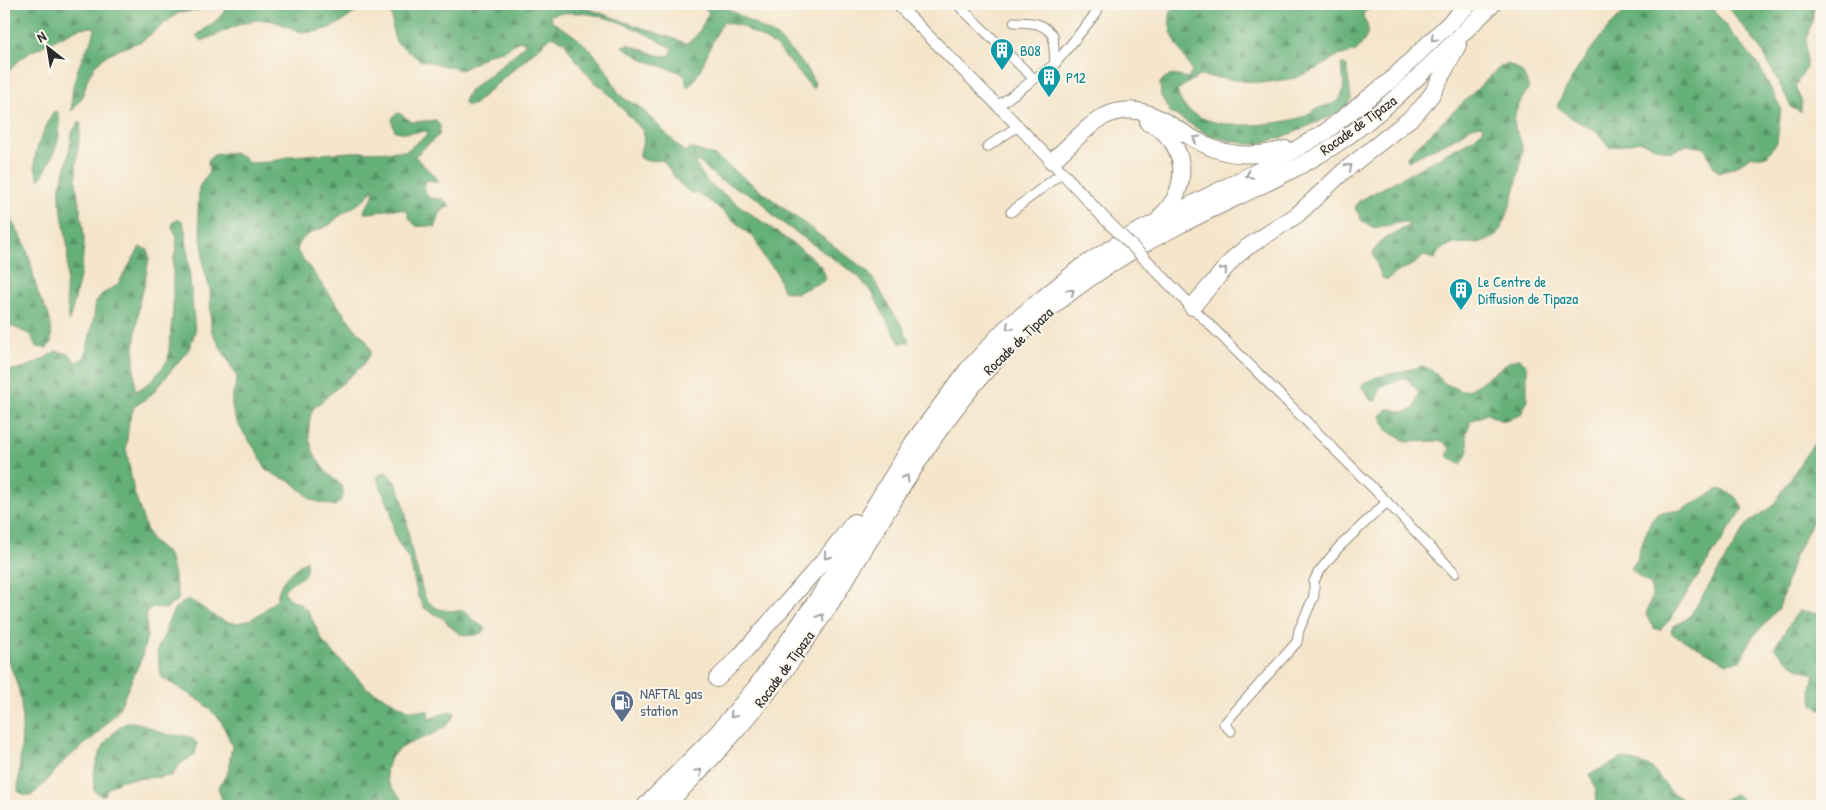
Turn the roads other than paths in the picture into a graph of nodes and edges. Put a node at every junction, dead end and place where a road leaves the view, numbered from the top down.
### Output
1 (897, 4) edge
2 (957, 4) edge
3 (1099, 4) edge
4 (1469, 4) edge
5 (1494, 4) edge
6 (1014, 22) dead end
7 (1467, 29) junction
8 (1055, 64) junction
9 (1034, 79) junction
10 (999, 105) junction
11 (1018, 126) junction
12 (1324, 132) junction
13 (987, 147) dead end
14 (1058, 167) junction
15 (1011, 212) dead end
16 (1133, 234) junction
17 (1192, 307) junction
18 (882, 494) junction
19 (1387, 502) junction
20 (1455, 573) dead end
21 (717, 679) dead end
22 (1231, 731) dead end
23 (645, 806) edge
24 (665, 806) edge

1 - 10 street
2 - 9 street
3 - 8 street
4 -> 12 highway, Rocade de Tipaza
5 - 7 highway, Rocade de Tipaza
6 - 8 street
17 -> 7 highway
24 -> 7 highway, Rocade de Tipaza
8 - 9 street
9 - 10 street
10 - 11 street
11 - 13 street
11 - 14 street
12 -> 14 highway
12 -> 16 highway, Rocade de Tipaza
14 - 15 street
14 - 16 highway
14 - 17 street, bridge
16 -> 18 highway, Rocade de Tipaza
17 - 19 street
18 -> 21 highway
18 -> 23 highway, Rocade de Tipaza
19 - 20 street
19 - 22 street

